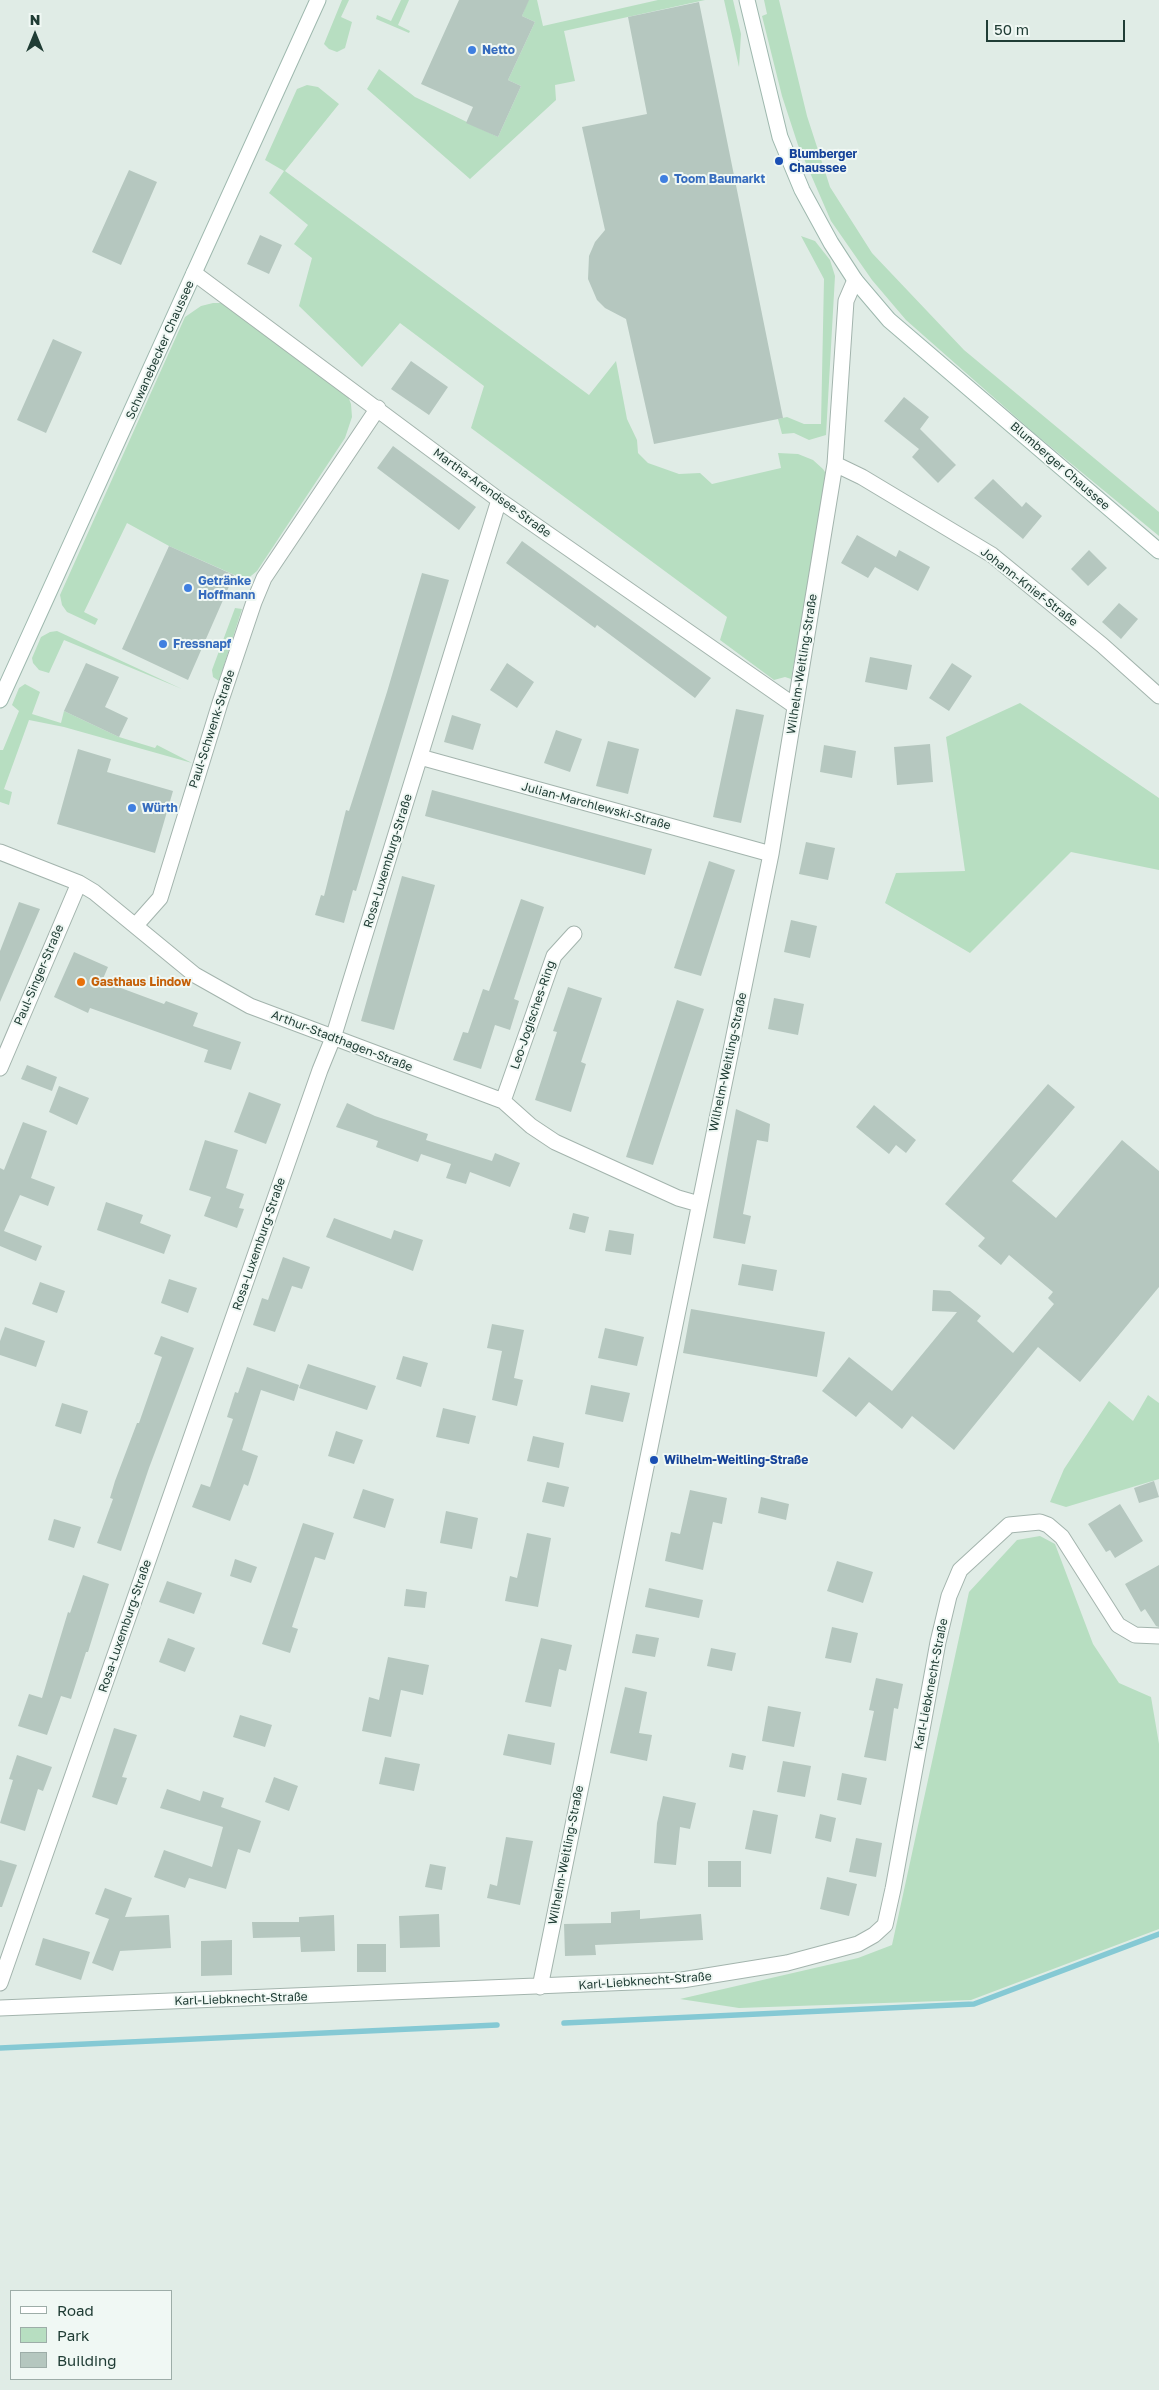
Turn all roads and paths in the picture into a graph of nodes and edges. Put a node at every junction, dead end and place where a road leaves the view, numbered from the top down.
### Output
1 (318, 0) edge
2 (747, 0) edge
3 (194, 273) junction
4 (855, 280) junction
5 (378, 408) junction
6 (835, 464) junction
7 (500, 500) junction
8 (1159, 551) edge
9 (1159, 696) edge
10 (0, 700) edge
11 (795, 706) junction
12 (420, 758) junction
13 (0, 852) edge
14 (771, 854) junction
15 (79, 883) junction
16 (136, 925) junction
17 (574, 934) dead end
18 (333, 1038) junction
19 (0, 1068) edge
20 (503, 1101) junction
21 (699, 1204) junction
22 (1159, 1636) edge
23 (0, 1983) edge
24 (540, 1987) junction
25 (0, 2008) edge

1 - 3 street, Schwanebecker Chaussee
2 - 4 street, Blumberger Chaussee
3 - 5 street, Martha-Arendsee-Straße
3 - 10 street, Schwanebecker Chaussee
4 - 6 street, Wilhelm-Weitling-Straße
4 - 8 street, Blumberger Chaussee
5 - 7 street, Martha-Arendsee-Straße
5 - 16 street, Paul-Schwenk-Straße
6 - 9 street, Johann-Knief-Straße
6 - 11 street, Wilhelm-Weitling-Straße
7 - 11 street, Martha-Arendsee-Straße
7 - 12 street, Rosa-Luxemburg-Straße
11 - 14 street, Wilhelm-Weitling-Straße
12 - 14 street, Julian-Marchlewski-Straße
12 - 18 street, Rosa-Luxemburg-Straße
13 - 15 street, Arthur-Stadthagen-Straße
14 - 21 street, Wilhelm-Weitling-Straße
15 - 16 street, Arthur-Stadthagen-Straße
15 - 19 street, Paul-Singer-Straße
16 - 18 street, Arthur-Stadthagen-Straße
17 - 20 street, Leo-Jogisches-Ring
18 - 20 street, Arthur-Stadthagen-Straße
18 - 23 street, Rosa-Luxemburg-Straße
20 - 21 street, Arthur-Stadthagen-Straße
21 - 24 street, Wilhelm-Weitling-Straße
22 - 24 street, Karl-Liebknecht-Straße
24 - 25 street, Karl-Liebknecht-Straße

